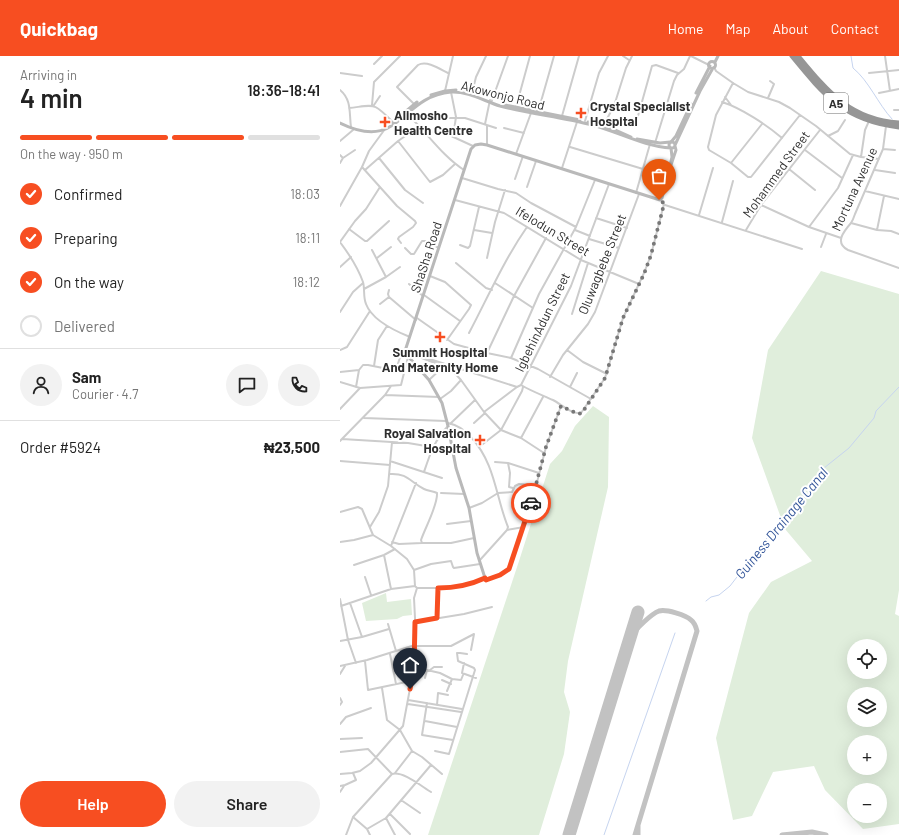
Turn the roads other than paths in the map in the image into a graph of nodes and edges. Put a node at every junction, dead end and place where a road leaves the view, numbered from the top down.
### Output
1 (382, 56) edge
2 (399, 56) edge
3 (453, 56) edge
4 (486, 56) edge
5 (508, 56) edge
6 (530, 56) edge
7 (554, 56) edge
8 (579, 56) edge
9 (608, 56) edge
10 (623, 56) edge
11 (632, 56) edge
12 (690, 56) edge
13 (715, 56) edge
14 (718, 56) edge
15 (792, 56) edge
16 (798, 56) edge
17 (885, 56) edge
18 (629, 60) junction
19 (713, 62) junction
20 (374, 64) dead end
21 (711, 67) junction
22 (899, 70) edge
23 (887, 71) junction
24 (340, 73) edge
25 (448, 73) junction
26 (678, 73) junction
27 (869, 73) dead end
28 (362, 76) dead end
29 (770, 81) dead end
30 (733, 83) junction
31 (340, 90) edge
32 (899, 90) edge
33 (445, 91) junction
34 (890, 91) junction
35 (451, 92) junction
36 (472, 93) junction
37 (879, 93) dead end
38 (380, 96) dead end
39 (725, 97) junction
40 (768, 98) junction
41 (491, 102) junction
42 (722, 102) junction
43 (414, 104) junction
44 (373, 105) junction
45 (732, 105) junction
46 (516, 107) junction
47 (349, 108) junction
48 (894, 110) dead end
49 (899, 110) edge
50 (406, 113) junction
51 (530, 113) junction
52 (539, 113) junction
53 (800, 115) junction
54 (562, 116) junction
55 (638, 116) dead end
56 (449, 118) dead end
57 (456, 118) junction
58 (845, 120) dead end
59 (869, 121) junction
60 (577, 122) junction
61 (585, 122) junction
62 (340, 123) edge
63 (393, 123) junction
64 (762, 124) junction
65 (486, 125) junction
66 (896, 125) edge
67 (420, 126) junction
68 (886, 126) junction
69 (604, 127) junction
70 (352, 128) junction
71 (496, 128) dead end
72 (504, 128) dead end
73 (385, 130) junction
74 (820, 130) junction
75 (524, 133) junction
76 (427, 136) junction
77 (828, 136) junction
78 (453, 137) junction
79 (782, 138) junction
80 (340, 141) edge
81 (398, 141) junction
82 (655, 142) junction
83 (671, 142) junction
84 (650, 144) junction
85 (487, 145) junction
86 (473, 146) junction
87 (675, 146) junction
88 (570, 147) junction
89 (671, 148) junction
90 (805, 149) junction
91 (884, 149) junction
92 (354, 150) dead end
93 (895, 150) dead end
94 (516, 154) junction
95 (340, 155) edge
96 (853, 155) junction
97 (523, 156) junction
98 (861, 157) junction
99 (343, 158) junction
100 (379, 158) junction
101 (879, 159) junction
102 (536, 161) junction
103 (340, 163) edge
104 (731, 163) junction
105 (455, 164) junction
106 (362, 167) junction
107 (713, 168) dead end
108 (562, 169) junction
109 (643, 169) junction
110 (789, 169) junction
111 (365, 170) junction
112 (465, 170) junction
113 (875, 170) junction
114 (668, 173) junction
115 (895, 173) dead end
116 (462, 178) junction
117 (842, 178) junction
118 (516, 179) dead end
119 (595, 180) junction
120 (733, 182) dead end
121 (610, 184) junction
122 (380, 187) junction
123 (527, 187) dead end
124 (505, 190) junction
125 (815, 190) dead end
126 (865, 191) junction
127 (638, 193) junction
128 (884, 196) junction
129 (899, 199) edge
130 (455, 200) junction
131 (661, 200) junction
132 (423, 203) dead end
133 (664, 204) junction
134 (761, 205) junction
135 (340, 206) edge
136 (479, 207) junction
137 (498, 212) junction
138 (699, 216) junction
139 (596, 218) junction
140 (389, 221) dead end
141 (722, 222) junction
142 (851, 223) junction
143 (527, 227) junction
144 (809, 227) junction
145 (349, 228) junction
146 (576, 228) junction
147 (627, 228) junction
148 (474, 230) junction
149 (575, 230) junction
150 (746, 230) junction
151 (877, 230) junction
152 (492, 234) junction
153 (826, 234) junction
154 (899, 234) edge
155 (546, 238) junction
156 (589, 238) junction
157 (841, 238) junction
158 (340, 242) edge
159 (401, 243) dead end
160 (460, 245) dead end
161 (391, 247) dead end
162 (821, 247) dead end
163 (405, 248) dead end
164 (439, 248) junction
165 (619, 248) junction
166 (565, 249) junction
167 (802, 249) dead end
168 (372, 250) dead end
169 (351, 257) junction
170 (377, 258) junction
171 (487, 258) dead end
172 (581, 260) junction
173 (456, 263) dead end
174 (588, 263) junction
175 (340, 267) edge
176 (400, 267) dead end
177 (899, 268) edge
178 (610, 271) junction
179 (430, 276) junction
180 (386, 277) junction
181 (363, 283) junction
182 (495, 283) junction
183 (409, 284) dead end
184 (639, 284) junction
185 (364, 290) junction
186 (389, 290) dead end
187 (492, 290) junction
188 (424, 295) junction
189 (514, 296) junction
190 (389, 297) junction
191 (380, 304) dead end
192 (533, 308) junction
193 (370, 311) junction
194 (340, 312) edge
195 (572, 314) dead end
196 (416, 319) junction
197 (460, 322) junction
198 (387, 326) junction
199 (469, 333) dead end
200 (410, 337) junction
201 (447, 340) junction
202 (406, 348) junction
203 (340, 350) edge
204 (567, 350) junction
205 (487, 353) junction
206 (408, 354) junction
207 (424, 358) junction
208 (511, 358) junction
209 (446, 365) junction
210 (374, 366) junction
211 (530, 366) junction
212 (359, 370) junction
213 (396, 370) junction
214 (340, 372) edge
215 (403, 372) junction
216 (577, 373) dead end
217 (607, 374) junction
218 (550, 377) junction
219 (429, 380) junction
220 (461, 380) junction
221 (340, 382) edge
222 (391, 386) junction
223 (517, 386) junction
224 (522, 386) junction
225 (356, 387) junction
226 (570, 387) junction
227 (360, 388) junction
228 (385, 395) junction
229 (543, 397) junction
230 (439, 398) junction
231 (592, 399) junction
232 (475, 400) junction
233 (561, 406) junction
234 (340, 409) edge
235 (484, 412) junction
236 (364, 418) junction
237 (474, 423) dead end
238 (448, 424) junction
239 (501, 430) junction
240 (521, 438) junction
241 (341, 440) edge
242 (392, 442) junction
243 (432, 447) junction
244 (479, 447) junction
245 (544, 454) junction
246 (340, 461) edge
247 (390, 461) junction
248 (495, 462) dead end
249 (508, 463) junction
250 (390, 465) junction
251 (424, 472) junction
252 (539, 473) junction
253 (390, 474) junction
254 (442, 478) dead end
255 (416, 483) junction
256 (535, 485) junction
257 (513, 488) junction
258 (441, 493) dead end
259 (498, 493) junction
260 (464, 494) junction
261 (469, 508) junction
262 (340, 512) edge
263 (471, 521) junction
264 (447, 524) dead end
265 (524, 526) junction
266 (370, 527) junction
267 (507, 530) junction
268 (373, 535) junction
269 (474, 538) junction
270 (340, 542) edge
271 (392, 542) junction
272 (422, 543) junction
273 (391, 546) junction
274 (395, 549) junction
275 (384, 555) junction
276 (480, 562) junction
277 (354, 565) dead end
278 (414, 570) junction
279 (366, 577) dead end
280 (485, 578) junction
281 (481, 580) joint
282 (416, 587) junction
283 (438, 588) junction
284 (391, 589) junction
285 (371, 595) junction
286 (340, 599) edge
287 (350, 603) junction
288 (341, 606) junction
289 (492, 607) dead end
290 (341, 617) edge
291 (437, 618) junction
292 (415, 622) junction
293 (388, 624) dead end
294 (389, 629) junction
295 (362, 637) junction
296 (348, 640) junction
297 (340, 641) edge
298 (415, 645) junction
299 (471, 650) dead end
300 (396, 651) junction
301 (390, 653) junction
302 (466, 654) dead end
303 (366, 661) junction
304 (422, 661) dead end
305 (356, 663) junction
306 (464, 663) junction
307 (340, 666) edge
308 (345, 666) junction
309 (442, 666) dead end
310 (414, 667) junction
311 (421, 668) junction
312 (427, 670) junction
313 (430, 670) junction
314 (340, 674) edge
315 (463, 674) junction
316 (472, 677) junction
317 (425, 678) dead end
318 (476, 678) dead end
319 (452, 679) junction
320 (442, 680) dead end
321 (411, 682) junction
322 (396, 684) junction
323 (451, 684) junction
324 (382, 688) junction
325 (447, 691) dead end
326 (448, 695) dead end
327 (340, 698) edge
328 (408, 700) junction
329 (427, 703) junction
330 (408, 704) junction
331 (340, 705) edge
332 (437, 705) junction
333 (444, 706) junction
334 (427, 707) junction
335 (371, 708) dead end
336 (443, 710) junction
337 (462, 711) junction
338 (425, 721) junction
339 (340, 724) edge
340 (457, 727) junction
341 (400, 730) junction
342 (362, 738) dead end
343 (340, 739) edge
344 (453, 740) junction
345 (412, 751) junction
346 (435, 751) dead end
347 (340, 752) edge
348 (376, 757) junction
349 (431, 765) junction
350 (352, 773) junction
351 (394, 773) junction
352 (340, 774) edge
353 (442, 774) dead end
354 (416, 783) junction
355 (345, 785) junction
356 (340, 786) edge
357 (340, 792) edge
358 (431, 792) dead end
359 (401, 800) junction
360 (420, 813) dead end
361 (390, 814) junction
362 (353, 817) junction
363 (386, 818) junction
364 (367, 829) junction
365 (410, 834) dead end
366 (346, 835) edge
367 (370, 835) edge
368 (395, 835) edge

1 - 20 street
2 - 44 street
3 - 25 street
4 - 36 street
5 - 41 street
6 - 46 street
7 - 52 street
8 - 54 street
9 - 61 street
10 - 18 street
11 - 18 street
12 - 21 street
12 - 26 street
13 - 19 main road
14 - 19 main road
15 - 59 highway, A5
16 - 66 highway, A5
17 - 23 street
18 - 69 street
19 - 21 main road
19 - 21 main road
21 - 30 street
21 - 83 main road
21 - 87 main road
22 - 23 street
23 - 27 street
23 - 34 street
24 - 28 street
25 - 33 street
25 - 43 street
26 - 55 street
26 - 82 street
29 - 40 street
30 - 39 street
30 - 40 street
31 - 47 street
32 - 34 street
33 - 36 main road, Akowonjo Road
33 - 43 main road, Akowonjo Road
34 - 37 street
35 - 41 main road, Akowonjo Road
35 - 50 main road, Akowonjo Road
35 - 57 street
36 - 41 main road, Akowonjo Road
38 - 44 street
39 - 42 street
39 - 45 street
40 - 53 street
41 - 46 main road, Akowonjo Road
41 - 51 main road, Akowonjo Road
41 - 65 street
42 - 45 street
42 - 104 street
43 - 50 main road, Akowonjo Road
44 - 47 street
44 - 63 street
45 - 64 street
46 - 52 main road, Akowonjo Road
47 - 70 street
48 - 49 street
50 - 63 main road, Akowonjo Road
50 - 67 street
50 - 73 main road, Akowonjo Road
51 - 52 main road, Akowonjo Road
51 - 75 street
52 - 54 main road, Akowonjo Road
52 - 60 main road, Akowonjo Road
53 - 74 street
53 - 79 street
54 - 61 main road, Akowonjo Road
56 - 57 street
57 - 65 street
57 - 78 street
58 - 77 street
59 - 68 highway, A5
59 - 98 street
60 - 69 main road, Akowonjo Road
60 - 88 street
61 - 69 main road, Akowonjo Road
62 - 70 main road, Akowonjo Road
63 - 73 main road, Akowonjo Road
64 - 79 street
64 - 104 street
65 - 71 street
65 - 85 street
66 - 68 highway, A5
67 - 76 street
67 - 81 street
68 - 91 street, Mortuna Avenue
69 - 82 main road, Akowonjo Road
69 - 84 main road, Akowonjo Road
70 - 73 main road, Akowonjo Road
70 - 80 street
72 - 75 street
73 - 106 street
74 - 77 street
74 - 90 street, Mohammed Street
75 - 94 street
76 - 78 street
76 - 105 street
77 - 96 street
78 - 86 street
79 - 104 street
81 - 100 street
81 - 105 street
82 - 83 main road, Akowonjo Road
83 - 87 main road
83 - 89 main road
84 - 89 main road, Akowonjo Road
84 - 109 street, Oluwagbebe Street
85 - 86 main road
85 - 94 main road
86 - 112 main road, ShaSha Road
87 - 89 main road
87 - 114 main road
88 - 108 street
88 - 109 street
89 - 114 main road
90 - 110 street, Mohammed Street
90 - 117 street
91 - 93 street
91 - 101 street, Mortuna Avenue
92 - 99 street
94 - 97 main road
95 - 99 street
96 - 98 street
96 - 117 street
97 - 102 main road
97 - 118 street
98 - 101 street
99 - 103 street
100 - 111 street
100 - 132 street
101 - 113 street, Mortuna Avenue
102 - 108 main road
102 - 123 street
105 - 112 street
106 - 111 street
106 - 135 street
107 - 138 street
108 - 119 main road
109 - 127 street, Oluwagbebe Street
110 - 125 street
110 - 134 street, Mohammed Street
111 - 122 street
112 - 116 main road, ShaSha Road
113 - 115 street
113 - 126 street, Mortuna Avenue
114 - 131 main road
116 - 124 street
116 - 130 main road, ShaSha Road
117 - 144 street
119 - 121 main road
119 - 146 street
120 - 141 street
121 - 127 main road
121 - 139 street, IgbehinAdun Street
122 - 145 street
122 - 159 street
124 - 137 street
124 - 146 street
126 - 128 street
126 - 142 street, Mortuna Avenue
127 - 131 main road
127 - 147 street, Oluwagbebe Street
128 - 129 street
128 - 151 street
130 - 136 street, Ifelodun Street
130 - 164 main road, ShaSha Road
131 - 133 street
133 - 138 street
133 - 184 street
134 - 144 street
134 - 150 street, Mohammed Street
136 - 137 street, Ifelodun Street
136 - 148 street
137 - 143 street, Ifelodun Street
137 - 152 street
138 - 141 street
139 - 147 street
139 - 156 street, IgbehinAdun Street
140 - 145 street
141 - 150 street
142 - 151 street
142 - 157 street, Mortuna Avenue
143 - 155 street, Ifelodun Street
143 - 182 street
144 - 153 street
145 - 158 street
146 - 149 street
147 - 165 street, Oluwagbebe Street
148 - 152 street
148 - 160 street
149 - 156 street
149 - 166 street
150 - 167 street
151 - 154 street
152 - 171 street
153 - 157 street
153 - 162 street
155 - 166 street, Ifelodun Street
155 - 189 street
156 - 165 street
156 - 172 street, IgbehinAdun Street
157 - 177 street, Mortuna Avenue
158 - 169 street
161 - 170 street
163 - 164 street
164 - 179 main road, ShaSha Road
165 - 178 street, Oluwagbebe Street
166 - 172 street, Ifelodun Street
166 - 192 street
168 - 170 street
169 - 175 street
169 - 181 street
170 - 180 street
172 - 174 street, Ifelodun Street
172 - 211 street, IgbehinAdun Street
173 - 187 street
174 - 178 street, Ifelodun Street
174 - 195 street
176 - 180 street
178 - 184 street, Ifelodun Street
178 - 204 street, Oluwagbebe Street
179 - 188 main road, ShaSha Road
179 - 197 street
180 - 185 street
181 - 185 street
181 - 194 street
182 - 187 street
182 - 189 street
183 - 188 street
184 - 217 street
185 - 193 street
186 - 190 street
187 - 199 street
188 - 196 main road, ShaSha Road
188 - 197 street
189 - 192 street
189 - 205 street
190 - 191 street
190 - 196 street
192 - 208 street
193 - 198 street
193 - 203 street
196 - 200 main road, ShaSha Road
196 - 201 street
197 - 201 street
198 - 200 street
198 - 210 street
200 - 202 main road, ShaSha Road
201 - 205 street
202 - 206 main road, ShaSha Road
202 - 213 street
204 - 217 street
204 - 218 street, Oluwagbebe Street
205 - 208 street
206 - 207 street
206 - 207 street
206 - 215 street
206 - 219 main road
207 - 209 street, IgbehinAdun Street
208 - 211 street
209 - 219 street
209 - 220 street
209 - 223 street, IgbehinAdun Street
210 - 212 street
210 - 213 street
211 - 218 street
211 - 224 street, IgbehinAdun Street
212 - 214 street
212 - 225 street
213 - 215 street
215 - 222 street
216 - 226 street
217 - 231 street
218 - 226 street
219 - 230 main road
220 - 230 street
220 - 232 street
221 - 225 street
222 - 227 street
222 - 228 street
223 - 224 street, IgbehinAdun Street
223 - 235 street
224 - 229 street
224 - 239 street
225 - 227 street
226 - 231 street
227 - 234 street
228 - 230 street
228 - 236 street
229 - 233 street
229 - 240 street
230 - 238 main road
231 - 233 street
232 - 235 street
232 - 238 street
233 - 245 street
235 - 237 street
235 - 239 street
236 - 238 street
236 - 241 street
238 - 243 street
238 - 244 street
238 - 260 main road
239 - 240 street
239 - 244 street
240 - 245 street
241 - 242 street
242 - 243 street
242 - 247 street
243 - 251 street
244 - 259 street
245 - 252 street
246 - 250 street
247 - 250 street
247 - 251 street
248 - 249 street
249 - 252 street
249 - 257 street
250 - 253 street
251 - 254 street
252 - 256 street
253 - 255 street
253 - 266 street
255 - 271 street
255 - 272 street
256 - 257 street
256 - 265 street
257 - 259 street
258 - 260 street
259 - 261 street
259 - 267 street
260 - 261 main road
261 - 263 main road
262 - 266 street
263 - 264 street
263 - 269 main road
265 - 267 street
265 - 280 street
266 - 268 street
267 - 276 street
268 - 270 street
268 - 273 street
269 - 272 street
269 - 276 main road
271 - 272 street
271 - 273 street
273 - 274 street
274 - 275 street
274 - 278 street
275 - 277 street
275 - 284 street
276 - 278 street
276 - 280 main road
278 - 282 street
279 - 285 street
280 - 281 main road
281 - 283 street
282 - 283 street
282 - 284 street
282 - 292 street
283 - 291 street
284 - 285 street
285 - 287 street
286 - 288 street
287 - 288 street
287 - 295 street
288 - 290 street
289 - 291 street
290 - 296 street
291 - 292 street
292 - 298 street
293 - 294 street
294 - 295 street
294 - 300 street
295 - 296 street
296 - 297 street
296 - 305 street
298 - 299 street
298 - 300 street
298 - 310 street
300 - 301 street
301 - 303 street
301 - 322 street
302 - 306 street
303 - 305 street
303 - 324 street
304 - 311 street
305 - 308 street
306 - 315 street
306 - 316 street
307 - 308 street
308 - 314 street
309 - 313 street
310 - 311 street
310 - 321 street
311 - 312 street
312 - 313 street
312 - 317 street
313 - 319 street
315 - 316 street
315 - 319 street
316 - 318 street
316 - 337 street
319 - 323 street
320 - 323 street
321 - 322 street
321 - 328 street
322 - 324 street
323 - 325 street
324 - 341 street
326 - 332 street
327 - 331 street
328 - 329 street
328 - 330 street
329 - 332 street
329 - 334 street
330 - 334 street
330 - 341 street
332 - 333 street
333 - 336 street
333 - 337 street
334 - 336 street
334 - 338 street
335 - 339 street
336 - 337 street
337 - 340 street
338 - 340 street
338 - 344 street
340 - 344 street
341 - 345 street
341 - 348 street
342 - 343 street
344 - 346 street
345 - 349 street
345 - 351 street
347 - 348 street
348 - 350 street
348 - 351 street
349 - 353 street
349 - 354 street
350 - 352 street
350 - 355 street
351 - 354 street
351 - 362 street
354 - 358 street
354 - 359 street
355 - 356 street
355 - 357 street
359 - 360 street
359 - 361 street
361 - 363 street
361 - 365 street
362 - 364 street
362 - 366 street
363 - 364 street
363 - 368 street
364 - 367 street

